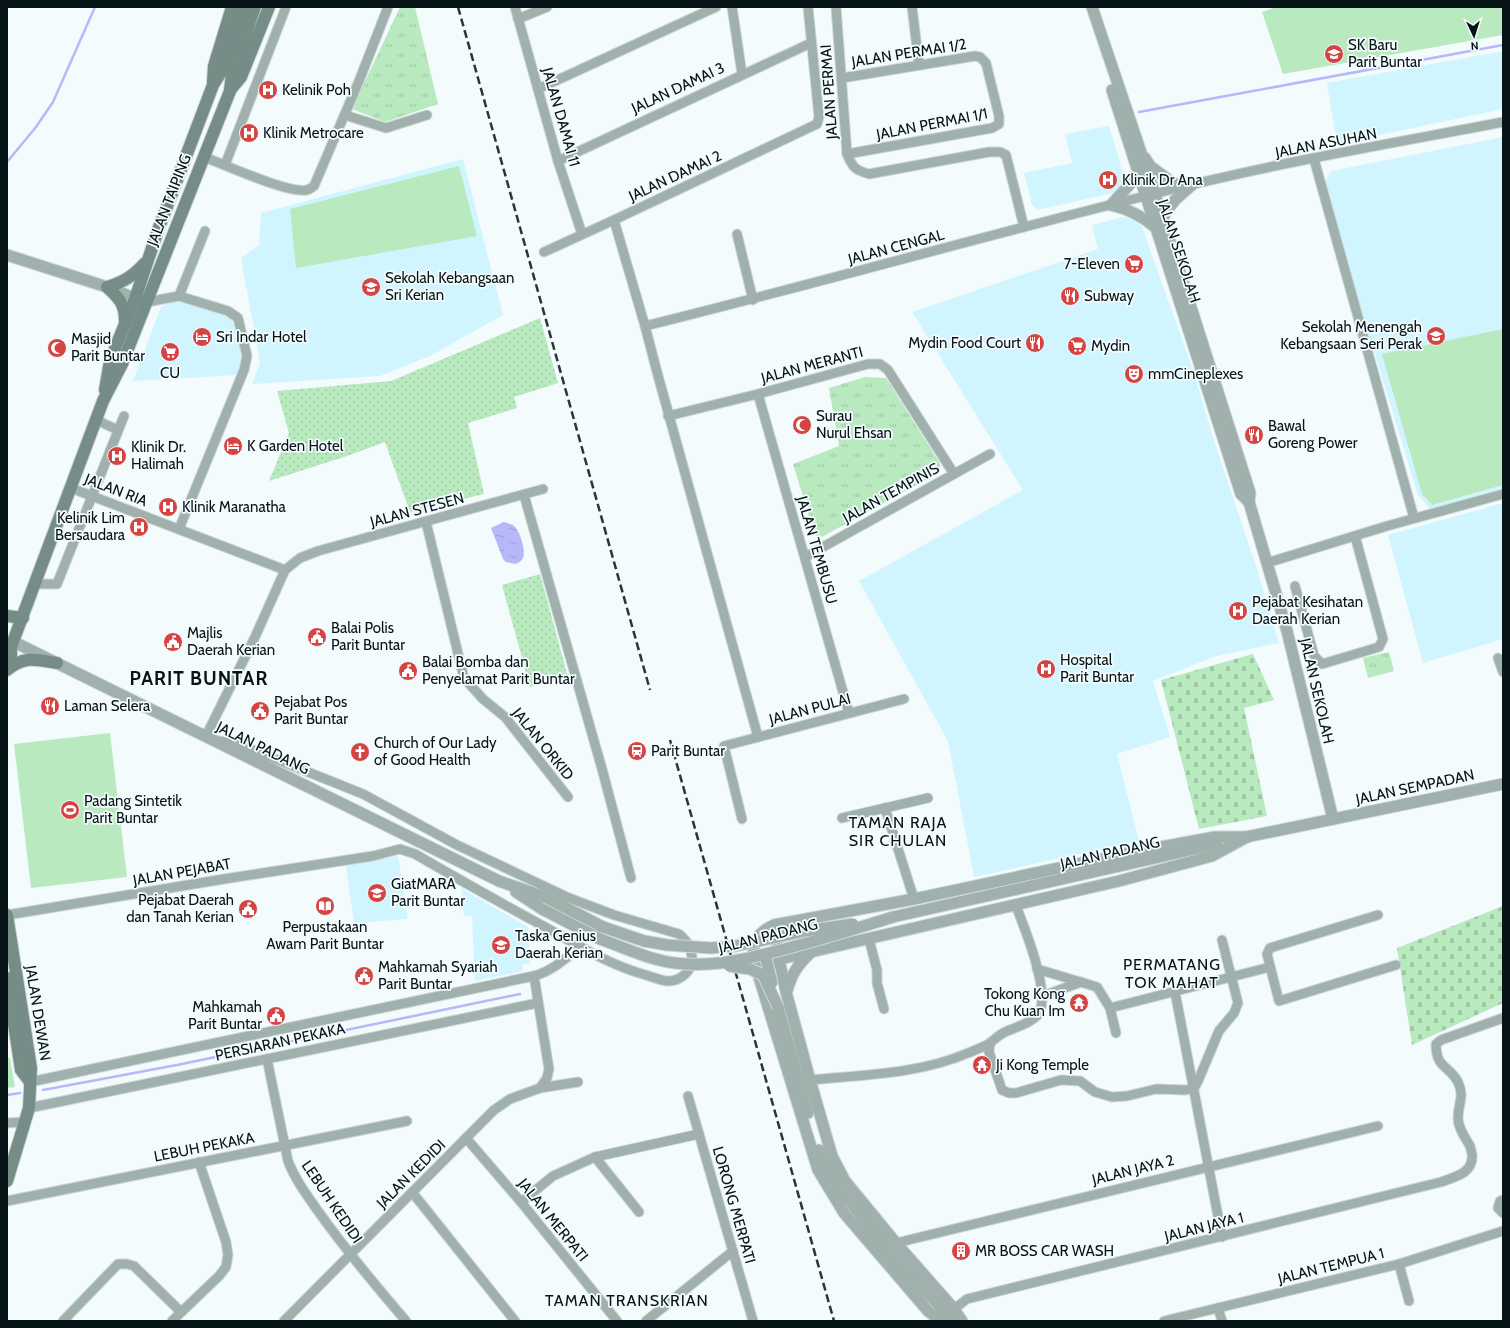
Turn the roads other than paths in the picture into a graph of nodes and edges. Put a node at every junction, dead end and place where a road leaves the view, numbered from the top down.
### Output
1 (232, 7) edge
2 (244, 7) edge
3 (255, 7) edge
4 (269, 7) edge
5 (286, 7) edge
6 (388, 7) edge
7 (514, 7) edge
8 (547, 7) edge
9 (716, 7) edge
10 (732, 7) edge
11 (808, 7) edge
12 (836, 7) edge
13 (912, 7) edge
14 (1084, 7) edge
15 (1092, 7) edge
16 (518, 19) junction
17 (257, 39) junction
18 (811, 43) junction
19 (270, 44) junction
20 (980, 57) joint
21 (919, 65) junction
22 (742, 74) junction
23 (842, 78) junction
24 (213, 85) junction
25 (538, 89) junction
26 (230, 91) junction
27 (345, 115) junction
28 (427, 115) dead end
29 (1503, 122) edge
30 (1139, 149) junction
31 (847, 154) junction
32 (204, 157) junction
33 (1314, 159) junction
34 (558, 161) junction
35 (225, 165) junction
36 (1138, 171) junction
37 (1192, 185) junction
38 (1150, 195) junction
39 (1111, 205) junction
40 (614, 220) junction
41 (1160, 225) junction
42 (1024, 227) junction
43 (204, 231) dead end
44 (582, 234) junction
45 (737, 234) dead end
46 (544, 252) dead end
47 (7, 255) edge
48 (146, 262) junction
49 (107, 288) junction
50 (180, 296) junction
51 (135, 299) junction
52 (753, 300) junction
53 (147, 302) junction
54 (126, 322) junction
55 (645, 326) junction
56 (758, 394) junction
57 (103, 401) junction
58 (124, 416) dead end
59 (668, 416) junction
60 (96, 420) junction
61 (118, 430) junction
62 (990, 454) dead end
63 (954, 474) junction
64 (71, 488) junction
65 (543, 489) dead end
66 (1503, 494) edge
67 (524, 495) junction
68 (92, 496) junction
69 (1414, 518) junction
70 (426, 522) junction
71 (179, 530) junction
72 (1355, 536) junction
73 (804, 557) junction
74 (1267, 563) junction
75 (285, 570) junction
76 (36, 584) junction
77 (1295, 586) dead end
78 (7, 616) edge
79 (23, 618) junction
80 (10, 644) edge
81 (1498, 658) dead end
82 (7, 663) edge
83 (57, 663) junction
84 (7, 670) edge
85 (1503, 672) edge
86 (904, 699) dead end
87 (849, 713) junction
88 (758, 737) junction
89 (210, 739) junction
90 (1503, 784) edge
91 (568, 796) dead end
92 (928, 798) dead end
93 (885, 808) junction
94 (842, 818) dead end
95 (742, 819) dead end
96 (1332, 819) junction
97 (1248, 837) junction
98 (624, 854) junction
99 (633, 864) dead end
100 (631, 878) dead end
101 (499, 881) junction
102 (914, 899) junction
103 (1016, 906) junction
104 (1378, 914) dead end
105 (7, 915) edge
106 (893, 917) junction
107 (774, 925) junction
108 (869, 939) junction
109 (1222, 940) dead end
110 (762, 941) junction
111 (580, 947) junction
112 (810, 953) junction
113 (765, 955) junction
114 (779, 959) junction
115 (719, 964) junction
116 (755, 964) junction
117 (1396, 965) dead end
118 (1270, 967) junction
119 (1037, 969) junction
120 (534, 976) junction
121 (7, 978) edge
122 (1232, 978) junction
123 (1080, 982) junction
124 (786, 992) junction
125 (1175, 992) junction
126 (1043, 996) junction
127 (764, 999) junction
128 (538, 1003) junction
129 (778, 1007) junction
130 (1110, 1008) junction
131 (884, 1009) dead end
132 (1503, 1018) edge
133 (1116, 1033) dead end
134 (990, 1043) junction
135 (267, 1059) junction
136 (810, 1080) junction
137 (30, 1082) junction
138 (578, 1082) dead end
139 (540, 1088) junction
140 (1194, 1088) junction
141 (688, 1096) dead end
142 (29, 1108) junction
143 (407, 1121) dead end
144 (25, 1122) junction
145 (7, 1123) edge
146 (1378, 1126) dead end
147 (699, 1134) junction
148 (466, 1138) junction
149 (284, 1145) junction
150 (595, 1157) junction
151 (199, 1162) junction
152 (1208, 1166) junction
153 (7, 1181) edge
154 (412, 1192) junction
155 (1503, 1200) edge
156 (7, 1201) edge
157 (521, 1202) junction
158 (639, 1212) dead end
159 (1503, 1213) edge
160 (1503, 1231) edge
161 (1222, 1237) junction
162 (896, 1243) junction
163 (733, 1251) junction
164 (350, 1254) junction
165 (1399, 1264) junction
166 (1409, 1301) dead end
167 (1218, 1308) junction
168 (954, 1309) junction
169 (181, 1312) junction
170 (63, 1321) edge
171 (172, 1321) edge
172 (284, 1321) edge
173 (405, 1321) edge
174 (515, 1321) edge
175 (616, 1321) edge
176 (646, 1321) edge
177 (753, 1321) edge
178 (941, 1321) edge
179 (952, 1321) edge
180 (962, 1321) edge
181 (1164, 1321) edge
182 (1222, 1321) edge

1 - 24 main road
2 - 24 main road, JALAN TAIPING
3 - 26 main road, JALAN TAIPING
4 - 17 main road
5 - 19 street
6 - 27 street
7 - 16 street, JALAN DAMAI 11
8 - 16 street
9 - 25 street
10 - 22 street
11 - 18 street
12 - 23 street, JALAN PERMAI
13 - 21 street
14 - 36 street, JALAN SEKOLAH
15 - 30 street, JALAN SEKOLAH
16 - 25 street, JALAN DAMAI 11
17 - 19 street
17 - 26 main road
18 - 22 street, JALAN DAMAI 3
18 - 40 street, JALAN DAMAI 2
19 - 35 street
20 - 21 street, JALAN PERMAI 1/2
20 - 31 street, JALAN PERMAI 1/1
21 - 23 street, JALAN PERMAI 1/2
22 - 34 street, JALAN DAMAI 3
23 - 31 street, JALAN PERMAI
24 - 48 main road, JALAN TAIPING
25 - 34 street, JALAN DAMAI 11
26 - 32 main road, JALAN TAIPING
27 - 28 street
27 - 35 street
29 - 33 street, JALAN ASUHAN
30 - 37 street
30 - 38 street, JALAN SEKOLAH
31 - 42 street, JALAN PERMAI
32 - 35 street
32 - 53 main road, JALAN TAIPING
33 - 37 street, JALAN ASUHAN
33 - 69 street
34 - 44 street, JALAN DAMAI 11
36 - 38 street, JALAN SEKOLAH
36 - 39 street
37 - 38 street, JALAN ASUHAN
37 - 41 street
38 - 39 street, JALAN CENGAL
38 - 41 street, JALAN SEKOLAH
39 - 41 street
39 - 42 street, JALAN CENGAL
40 - 44 street, JALAN DAMAI 2
40 - 55 street
41 - 74 street, JALAN SEKOLAH
42 - 52 street, JALAN CENGAL
43 - 50 street
44 - 46 street, JALAN DAMAI 2
45 - 52 street
47 - 49 street
48 - 49 main road
48 - 51 main road, JALAN TAIPING
49 - 51 street
49 - 54 main road
50 - 53 street
50 - 71 street
51 - 53 street
51 - 54 main road, JALAN TAIPING
52 - 55 street, JALAN CENGAL
53 - 57 main road, JALAN TAIPING
54 - 57 main road, JALAN TAIPING
55 - 59 street
56 - 59 street, JALAN MERANTI
56 - 63 street, JALAN MERANTI
56 - 73 street, JALAN TEMBUSU
57 - 60 main road, JALAN TAIPING
58 - 61 street
59 - 88 street
60 - 61 street
60 - 64 main road, JALAN TAIPING
61 - 68 street
62 - 63 street, JALAN TEMPINIS
63 - 73 street, JALAN TEMPINIS
64 - 68 street, JALAN RIA
64 - 76 main road, JALAN TAIPING
65 - 67 street, JALAN STESEN
66 - 69 street
67 - 70 street, JALAN STESEN
67 - 98 street
68 - 71 street, JALAN RIA
68 - 76 street
69 - 72 street
70 - 75 street, JALAN STESEN
70 - 91 street, JALAN ORKID
71 - 75 street, JALAN RIA
72 - 74 street
72 - 77 street
73 - 87 street, JALAN TEMBUSU
74 - 96 street, JALAN SEKOLAH
75 - 89 street
76 - 79 main road, JALAN TAIPING
78 - 79 main road
79 - 80 main road, JALAN TAIPING
80 - 82 main road, JALAN TAIPING
80 - 83 street, JALAN PADANG
81 - 85 street
83 - 84 main road
83 - 89 street, JALAN PADANG
86 - 87 street, JALAN PULAI
87 - 88 street, JALAN PULAI
88 - 95 street, JALAN PULAI
89 - 101 street, JALAN PADANG
89 - 111 street
90 - 96 street, JALAN SEMPADAN
92 - 93 street
93 - 94 street
93 - 102 street
96 - 97 street, JALAN PADANG
97 - 102 street
97 - 103 street
97 - 106 street, JALAN PADANG
98 - 99 street
98 - 100 street
101 - 110 street, JALAN PADANG, bridge
101 - 115 street, JALAN PADANG, bridge
102 - 107 street
103 - 108 street
103 - 119 street
104 - 118 street
105 - 111 street, JALAN PEJABAT
105 - 137 main road, JALAN DEWAN
106 - 110 street, JALAN PADANG, bridge
106 - 113 street, JALAN PADANG, bridge
107 - 114 street
107 - 116 street
108 - 112 street
108 - 131 street
109 - 122 street
110 - 113 street
111 - 120 street
112 - 114 street
112 - 124 street
113 - 115 street, JALAN PADANG, bridge
113 - 129 street, bridge
114 - 116 street
114 - 124 street
115 - 129 street, bridge
116 - 127 street
117 - 118 street
118 - 122 street
119 - 123 street
119 - 126 street
120 - 128 street
120 - 137 street
121 - 137 main road, JALAN DEWAN
122 - 125 street
122 - 140 street
123 - 126 street
123 - 130 street
124 - 127 street
124 - 136 street
125 - 130 street
125 - 140 street
126 - 134 street
127 - 178 street
128 - 135 street, PERSIARAN PEKAKA
128 - 139 street
129 - 179 street
130 - 133 street
132 - 161 street, JALAN JAYA 1
134 - 136 street
134 - 140 street
135 - 142 street, PERSIARAN PEKAKA
135 - 149 street, LEBUH KEDIDI
136 - 162 street
137 - 142 main road
138 - 139 street, JALAN KEDIDI
139 - 148 street, JALAN KEDIDI
140 - 152 street
141 - 147 street, LORONG MERPATI
142 - 144 main road
143 - 149 street, LEBUH PEKAKA
144 - 145 street
144 - 153 main road
146 - 152 street, JALAN JAYA 2
147 - 150 street
147 - 163 street, LORONG MERPATI
148 - 154 street, JALAN KEDIDI
148 - 157 street, JALAN MERPATI
149 - 151 street, LEBUH PEKAKA
149 - 164 street, LEBUH KEDIDI
150 - 157 street
150 - 158 street
151 - 156 street, LEBUH PEKAKA
151 - 169 street
152 - 161 street
152 - 162 street, JALAN JAYA 2
154 - 164 street, JALAN KEDIDI
154 - 174 street
155 - 159 street
157 - 175 street, JALAN MERPATI
160 - 165 street, JALAN TEMPUA 1
161 - 168 street, JALAN JAYA 1
162 - 168 street
163 - 176 street
163 - 177 street, LORONG MERPATI
164 - 172 street, JALAN KEDIDI
164 - 173 street, LEBUH KEDIDI
165 - 166 street
165 - 167 street, JALAN TEMPUA 1
167 - 181 street, JALAN TEMPUA 1
167 - 182 street
168 - 180 street
169 - 170 street
169 - 171 street

